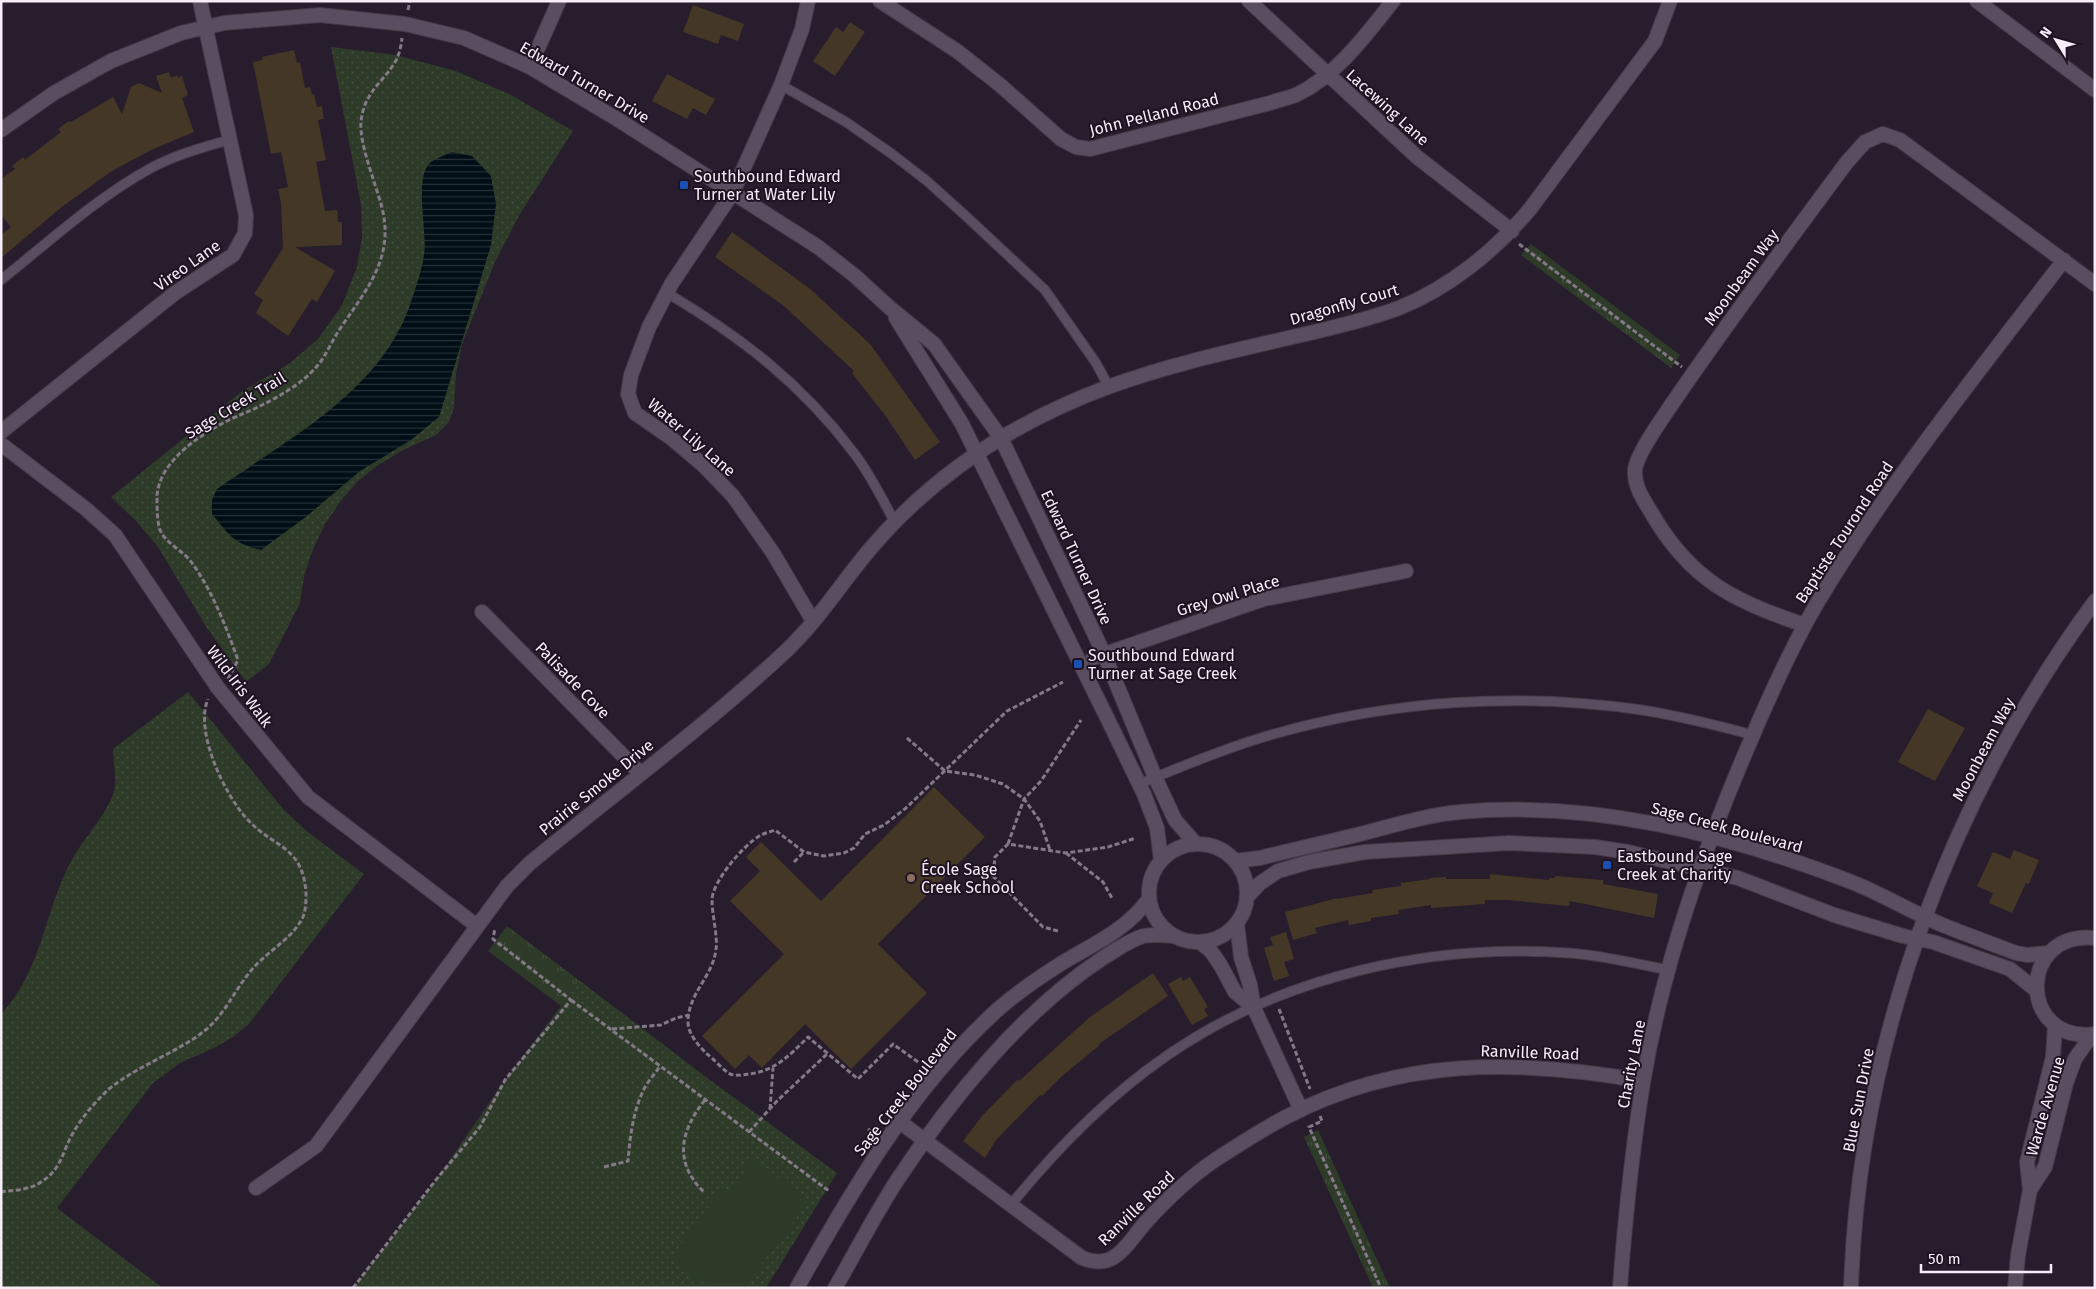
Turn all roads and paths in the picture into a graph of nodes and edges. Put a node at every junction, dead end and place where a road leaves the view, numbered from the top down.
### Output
1 (200, 1) edge
2 (559, 1) edge
3 (808, 1) edge
4 (880, 1) edge
5 (1249, 1) edge
6 (1393, 1) edge
7 (1670, 1) edge
8 (1977, 1) edge
9 (405, 24) junction
10 (206, 28) junction
11 (528, 66) junction
12 (1326, 75) junction
13 (781, 85) junction
14 (2095, 90) edge
15 (1, 130) edge
16 (230, 140) junction
17 (733, 192) junction
18 (1512, 231) junction
19 (2064, 260) junction
20 (1, 280) edge
21 (2095, 284) edge
22 (667, 293) junction
23 (890, 308) junction
24 (1692, 375) junction
25 (1109, 386) junction
26 (1, 432) edge
27 (996, 440) junction
28 (1, 444) edge
29 (977, 452) junction
30 (894, 521) junction
31 (1406, 571) dead end
32 (2095, 601) edge
33 (482, 612) dead end
34 (813, 621) junction
35 (1805, 625) junction
36 (1098, 656) junction
37 (1063, 682) dead end
38 (218, 688) junction
39 (1081, 720) dead end
40 (1753, 735) junction
41 (907, 738) dead end
42 (945, 771) junction
43 (640, 773) junction
44 (1155, 778) junction
45 (1139, 784) junction
46 (1024, 799) junction
47 (1711, 837) junction
48 (1136, 838) dead end
49 (1008, 844) junction
50 (1196, 844) junction
51 (1050, 850) junction
52 (804, 852) junction
53 (1706, 852) joint
54 (1066, 853) junction
55 (1161, 860) junction
56 (1235, 861) junction
57 (794, 862) dead end
58 (1701, 869) junction
59 (1247, 897) junction
60 (1149, 899) junction
61 (1113, 900) dead end
62 (1923, 920) junction
63 (480, 921) junction
64 (1237, 924) junction
65 (1058, 931) dead end
66 (1173, 936) junction
67 (2095, 938) edge
68 (1918, 939) junction
69 (1201, 943) junction
70 (2049, 953) junction
71 (1669, 970) junction
72 (2036, 990) junction
73 (1275, 999) junction
74 (571, 1000) junction
75 (1254, 1008) junction
76 (689, 1015) junction
77 (2055, 1025) junction
78 (610, 1029) junction
79 (2095, 1034) edge
80 (827, 1054) junction
81 (918, 1062) dead end
82 (660, 1066) junction
83 (773, 1067) junction
84 (1643, 1081) junction
85 (705, 1100) junction
86 (1316, 1104) junction
87 (770, 1108) junction
88 (1301, 1110) junction
89 (900, 1122) junction
90 (750, 1132) junction
91 (925, 1141) junction
92 (604, 1167) dead end
93 (256, 1188) dead end
94 (2030, 1190) junction
95 (829, 1191) dead end
96 (1, 1192) edge
97 (705, 1193) dead end
98 (1010, 1206) junction
99 (353, 1288) edge
100 (797, 1288) edge
101 (835, 1288) edge
102 (1381, 1288) edge
103 (1620, 1288) edge
104 (1851, 1288) edge
105 (2015, 1288) edge

1 - 10 street, Vireo Lane
2 - 11 street
3 - 13 street, Water Lily Lane
4 - 12 street, John Pelland Road
5 - 12 street, Lacewing Lane
6 - 12 street, John Pelland Road
7 - 18 street, Dragonfly Court
8 - 14 street
9 - 10 street, Edward Turner Drive
9 - 11 street, Edward Turner Drive
9 - 38 path, Sage Creek Trail
10 - 15 street, Edward Turner Drive
10 - 16 street, Vireo Lane
11 - 17 street, Edward Turner Drive
12 - 18 street, Lacewing Lane
13 - 17 street, Water Lily Lane
13 - 25 lane
16 - 20 lane
16 - 26 street, Vireo Lane
17 - 22 street, Water Lily Lane
17 - 23 street, Edward Turner Drive
18 - 24 path
18 - 25 street, Dragonfly Court
19 - 21 street, Moonbeam Way
19 - 24 street, Moonbeam Way
19 - 35 street, Baptiste Tourond Road
22 - 30 lane
22 - 34 street, Water Lily Lane
23 - 27 street, Edward Turner Drive
23 - 29 street, Edward Turner Drive
24 - 35 street, Moonbeam Way
25 - 27 street, Dragonfly Court
27 - 29 street, Prairie Smoke Drive
27 - 36 street, Edward Turner Drive
28 - 38 street, Wild Iris Walk
29 - 30 street, Prairie Smoke Drive
29 - 45 street, Edward Turner Drive
30 - 34 street, Prairie Smoke Drive
31 - 36 street, Grey Owl Place
32 - 62 street, Moonbeam Way
33 - 43 street, Palisade Cove
34 - 43 street, Prairie Smoke Drive
35 - 40 street, Baptiste Tourond Road
36 - 44 street, Edward Turner Drive
37 - 42 path
38 - 63 street, Wild Iris Walk
38 - 96 path, Sage Creek Trail
39 - 46 path
40 - 44 lane
40 - 47 street, Baptiste Tourond Road
41 - 42 path
42 - 46 path
42 - 52 path
43 - 63 street, Prairie Smoke Drive
44 - 45 lane
44 - 50 street, Edward Turner Drive
45 - 55 street, Edward Turner Drive
46 - 49 path
46 - 51 path
47 - 53 street, Baptiste Tourond Road
47 - 56 street, Sage Creek Boulevard
47 - 62 street, Sage Creek Boulevard
48 - 54 path
49 - 51 path
49 - 65 path
50 - 55 street
50 - 56 street
51 - 54 path
52 - 57 path
52 - 76 path
53 - 58 street, Charity Lane
54 - 61 path
55 - 60 street
56 - 59 street
58 - 59 street
58 - 68 street
58 - 71 street, Charity Lane
59 - 64 street
60 - 66 street
60 - 89 street, Sage Creek Boulevard
62 - 68 street, Blue Sun Drive
62 - 70 street, Sage Creek Boulevard
63 - 74 path
63 - 93 street, Prairie Smoke Drive
64 - 69 street
64 - 75 street
66 - 69 street
66 - 91 street
67 - 70 street
68 - 72 street
68 - 104 street, Blue Sun Drive
69 - 75 street
70 - 72 street
71 - 73 lane
71 - 84 street, Charity Lane
72 - 77 street
73 - 75 lane
73 - 86 path
74 - 78 path
74 - 99 path
75 - 88 street
75 - 98 lane
76 - 78 path
76 - 83 path
77 - 79 street
77 - 94 street, Warde Avenue
78 - 82 path
79 - 94 street, Warde Avenue
80 - 81 path
80 - 83 path
80 - 87 path
82 - 85 path
82 - 92 path
83 - 87 path
84 - 86 street, Ranville Road
84 - 103 street, Charity Lane
85 - 90 path
85 - 97 path
86 - 88 street, Ranville Road
86 - 102 path
87 - 90 path
88 - 98 street, Ranville Road
89 - 91 street, Ranville Road
89 - 100 street, Sage Creek Boulevard
90 - 95 path
91 - 98 street, Ranville Road
91 - 101 street
94 - 105 street, Warde Avenue

